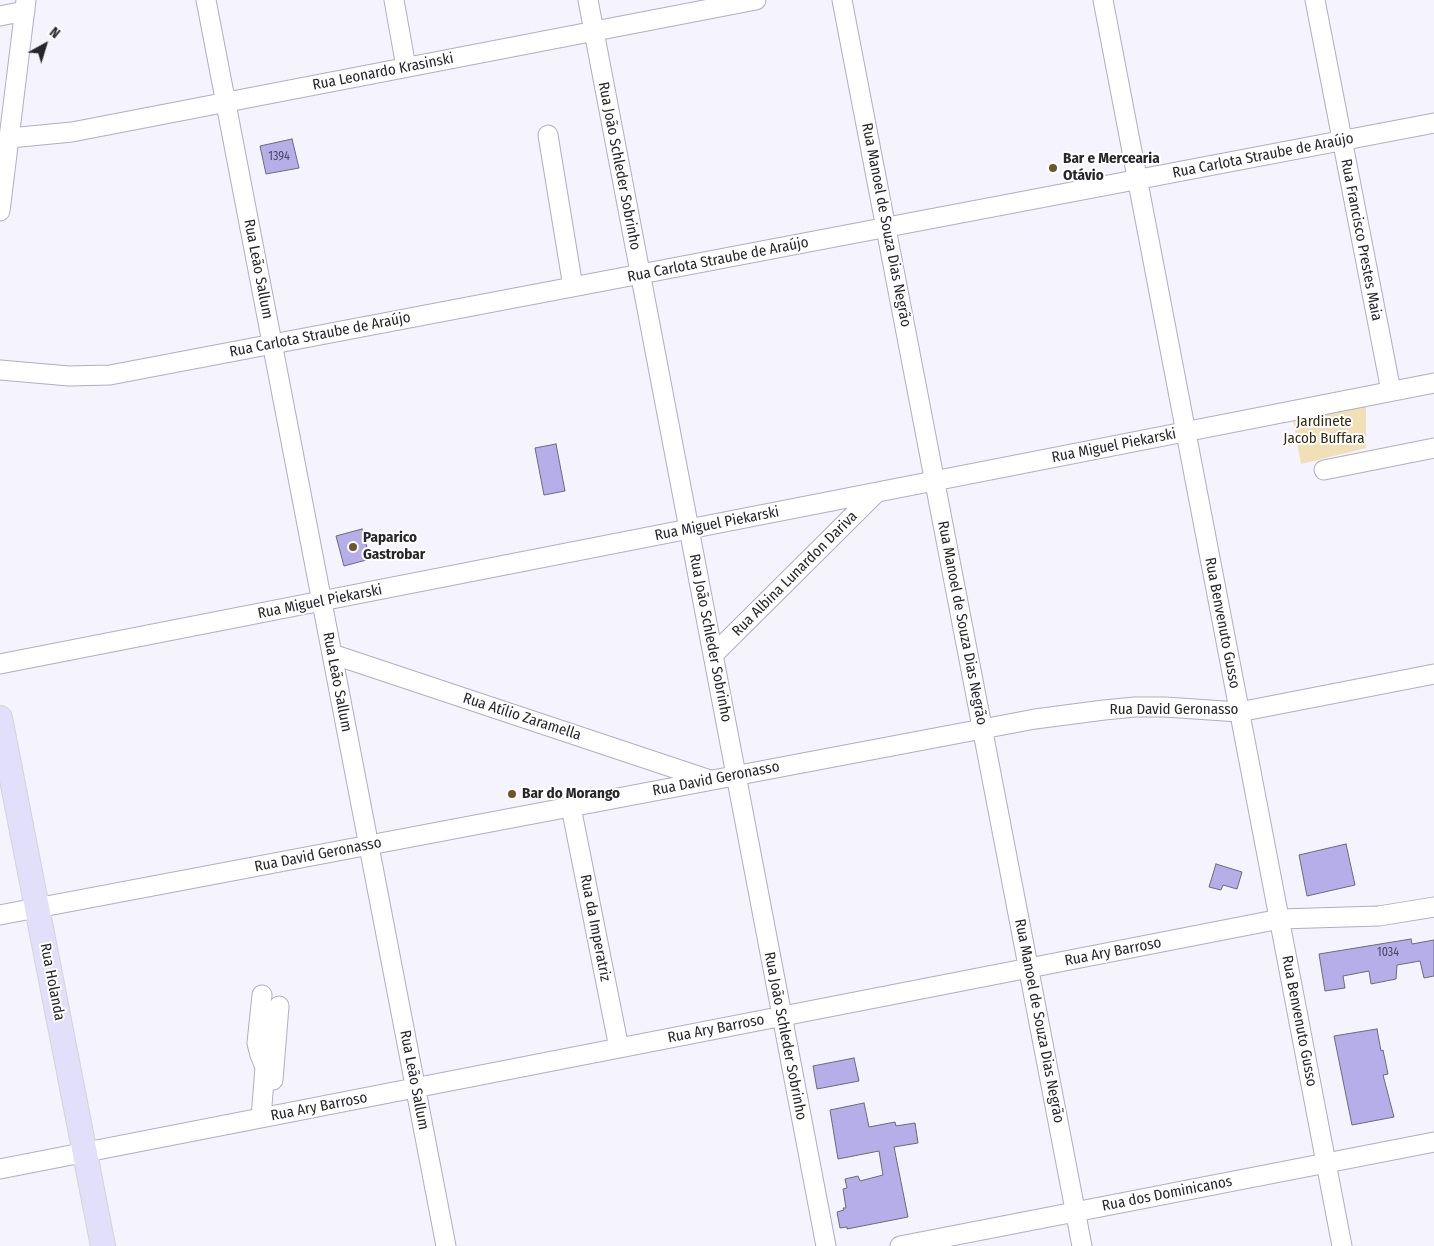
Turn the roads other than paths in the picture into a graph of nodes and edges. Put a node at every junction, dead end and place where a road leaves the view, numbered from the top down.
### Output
1 (206, 0) edge
2 (394, 0) edge
3 (588, 0) edge
4 (756, 0) edge
5 (842, 0) edge
6 (1103, 0) edge
7 (1315, 0) edge
8 (26, 5) edge
9 (0, 16) edge
10 (594, 32) junction
11 (406, 68) junction
12 (226, 102) junction
13 (1434, 123) edge
14 (548, 135) dead end
15 (10, 138) junction
16 (1342, 141) junction
17 (1137, 180) junction
18 (0, 211) edge
19 (886, 228) junction
20 (640, 274) junction
21 (573, 287) junction
22 (272, 344) junction
23 (0, 370) edge
24 (1434, 383) edge
25 (1390, 391) junction
26 (1186, 432) junction
27 (1434, 448) edge
28 (1324, 470) dead end
29 (935, 481) junction
30 (877, 492) junction
31 (689, 529) junction
32 (322, 601) junction
33 (332, 654) junction
34 (713, 655) junction
35 (0, 664) edge
36 (1434, 674) edge
37 (1240, 712) junction
38 (0, 718) edge
39 (983, 729) junction
40 (736, 776) junction
41 (711, 780) junction
42 (571, 807) junction
43 (369, 845) junction
44 (1434, 906) edge
45 (37, 908) junction
46 (0, 915) edge
47 (1280, 919) junction
48 (1029, 968) junction
49 (262, 995) dead end
50 (279, 1006) dead end
51 (782, 1016) junction
52 (619, 1048) junction
53 (415, 1088) junction
54 (267, 1117) junction
55 (1434, 1142) edge
56 (85, 1153) junction
57 (1326, 1163) junction
58 (0, 1169) edge
59 (1076, 1212) junction
60 (103, 1246) edge
61 (446, 1246) edge
62 (826, 1246) edge
63 (900, 1246) edge
64 (1082, 1246) edge
65 (1342, 1246) edge

1 - 12 street, Rua Leão Sallum
2 - 11 street
3 - 10 street, Rua João Schleder Sobrinho
4 - 10 street, Rua Leonardo Krasinski
5 - 19 street, Rua Manoel de Souza Dias Negrão
6 - 17 street, Rua Benvenuto Gusso
7 - 16 street, Rua Francisco Prestes Maia
8 - 9 street
8 - 15 street
10 - 11 street, Rua Leonardo Krasinski
10 - 20 street, Rua João Schleder Sobrinho
11 - 12 street, Rua Leonardo Krasinski
12 - 15 street, Rua Leonardo Krasinski
12 - 22 street, Rua Leão Sallum
13 - 16 street, Rua Carlota Straube de Araújo
14 - 21 street
15 - 18 street
16 - 17 street, Rua Carlota Straube de Araújo
16 - 25 street, Rua Francisco Prestes Maia
17 - 19 street, Rua Carlota Straube de Araújo
17 - 26 street, Rua Benvenuto Gusso
19 - 20 street, Rua Carlota Straube de Araújo
19 - 29 street, Rua Manoel de Souza Dias Negrão
20 - 21 street, Rua Carlota Straube de Araújo
20 - 31 street, Rua João Schleder Sobrinho
21 - 22 street, Rua Carlota Straube de Araújo
22 - 23 street, Rua Carlota Straube de Araújo
22 - 32 street, Rua Leão Sallum
24 - 25 street, Rua Miguel Piekarski
25 - 26 street, Rua Miguel Piekarski
26 - 29 street, Rua Miguel Piekarski
26 - 37 street, Rua Benvenuto Gusso
27 - 28 street
29 - 30 street, Rua Miguel Piekarski
29 - 39 street, Rua Manoel de Souza Dias Negrão
30 - 31 street, Rua Miguel Piekarski
30 - 34 street, Rua Albina Lunardon Dariva
31 - 32 street, Rua Miguel Piekarski
31 - 34 street, Rua João Schleder Sobrinho
32 - 33 street, Rua Leão Sallum
32 - 35 street, Rua Miguel Piekarski
33 - 41 street, Rua Atílio Zaramella
33 - 43 street, Rua Leão Sallum
34 - 40 street, Rua João Schleder Sobrinho
36 - 37 street, Rua David Geronasso
37 - 39 street, Rua David Geronasso
37 - 47 street, Rua Benvenuto Gusso
38 - 45 main road, Rua Holanda
39 - 40 street, Rua David Geronasso
39 - 48 street, Rua Manoel de Souza Dias Negrão
40 - 41 street, Rua David Geronasso
40 - 51 street, Rua João Schleder Sobrinho
41 - 42 street, Rua David Geronasso
42 - 43 street, Rua David Geronasso
42 - 52 street, Rua da Imperatriz
43 - 45 street, Rua David Geronasso
43 - 53 street, Rua Leão Sallum
44 - 47 street, Rua Ary Barroso
45 - 46 street, Rua David Geronasso
45 - 56 main road, Rua Holanda
47 - 48 street, Rua Ary Barroso
47 - 57 street, Rua Benvenuto Gusso
48 - 51 street, Rua Ary Barroso
48 - 59 street, Rua Manoel de Souza Dias Negrão
49 - 54 street
50 - 54 street
51 - 52 street, Rua Ary Barroso
51 - 62 street, Rua João Schleder Sobrinho
52 - 53 street, Rua Ary Barroso
53 - 54 street, Rua Ary Barroso
53 - 61 street, Rua Leão Sallum
54 - 56 street, Rua Ary Barroso
55 - 57 street, Rua dos Dominicanos
56 - 58 street, Rua Ary Barroso
56 - 60 main road, Rua Holanda
57 - 59 street, Rua dos Dominicanos
57 - 65 street, Rua Benvenuto Gusso
59 - 63 street, Rua dos Dominicanos
59 - 64 street, Rua Manoel de Souza Dias Negrão

